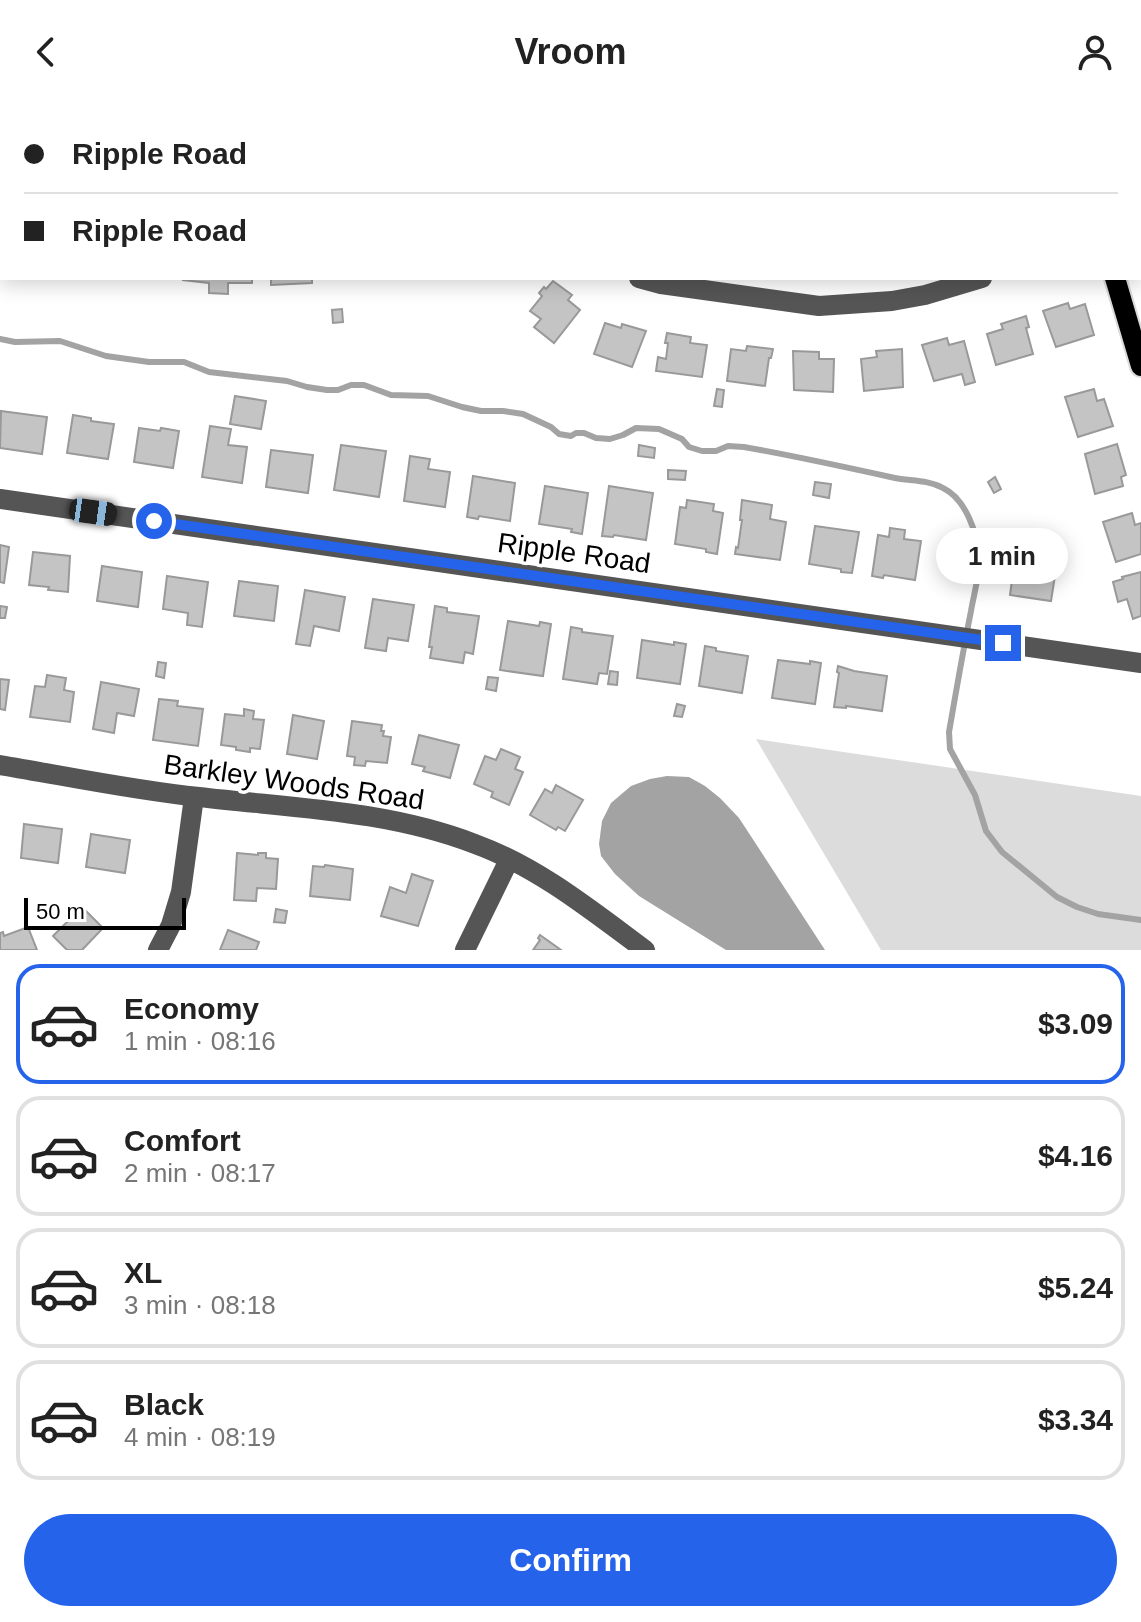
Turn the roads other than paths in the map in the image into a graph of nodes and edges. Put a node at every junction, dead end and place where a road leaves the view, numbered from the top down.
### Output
1 (646, 280) edge
2 (975, 280) edge
3 (1116, 280) edge
4 (1141, 366) edge
5 (0, 499) edge
6 (1141, 663) edge
7 (0, 765) edge
8 (194, 797) junction
9 (509, 860) junction
10 (158, 950) edge
11 (465, 950) edge
12 (645, 950) edge

1 - 2 street
3 - 4 main road
5 - 6 street, Ripple Road
7 - 8 street, Barkley Woods Road
8 - 9 street, Barkley Woods Road
8 - 10 street
9 - 11 street
9 - 12 street, Barkley Woods Road

